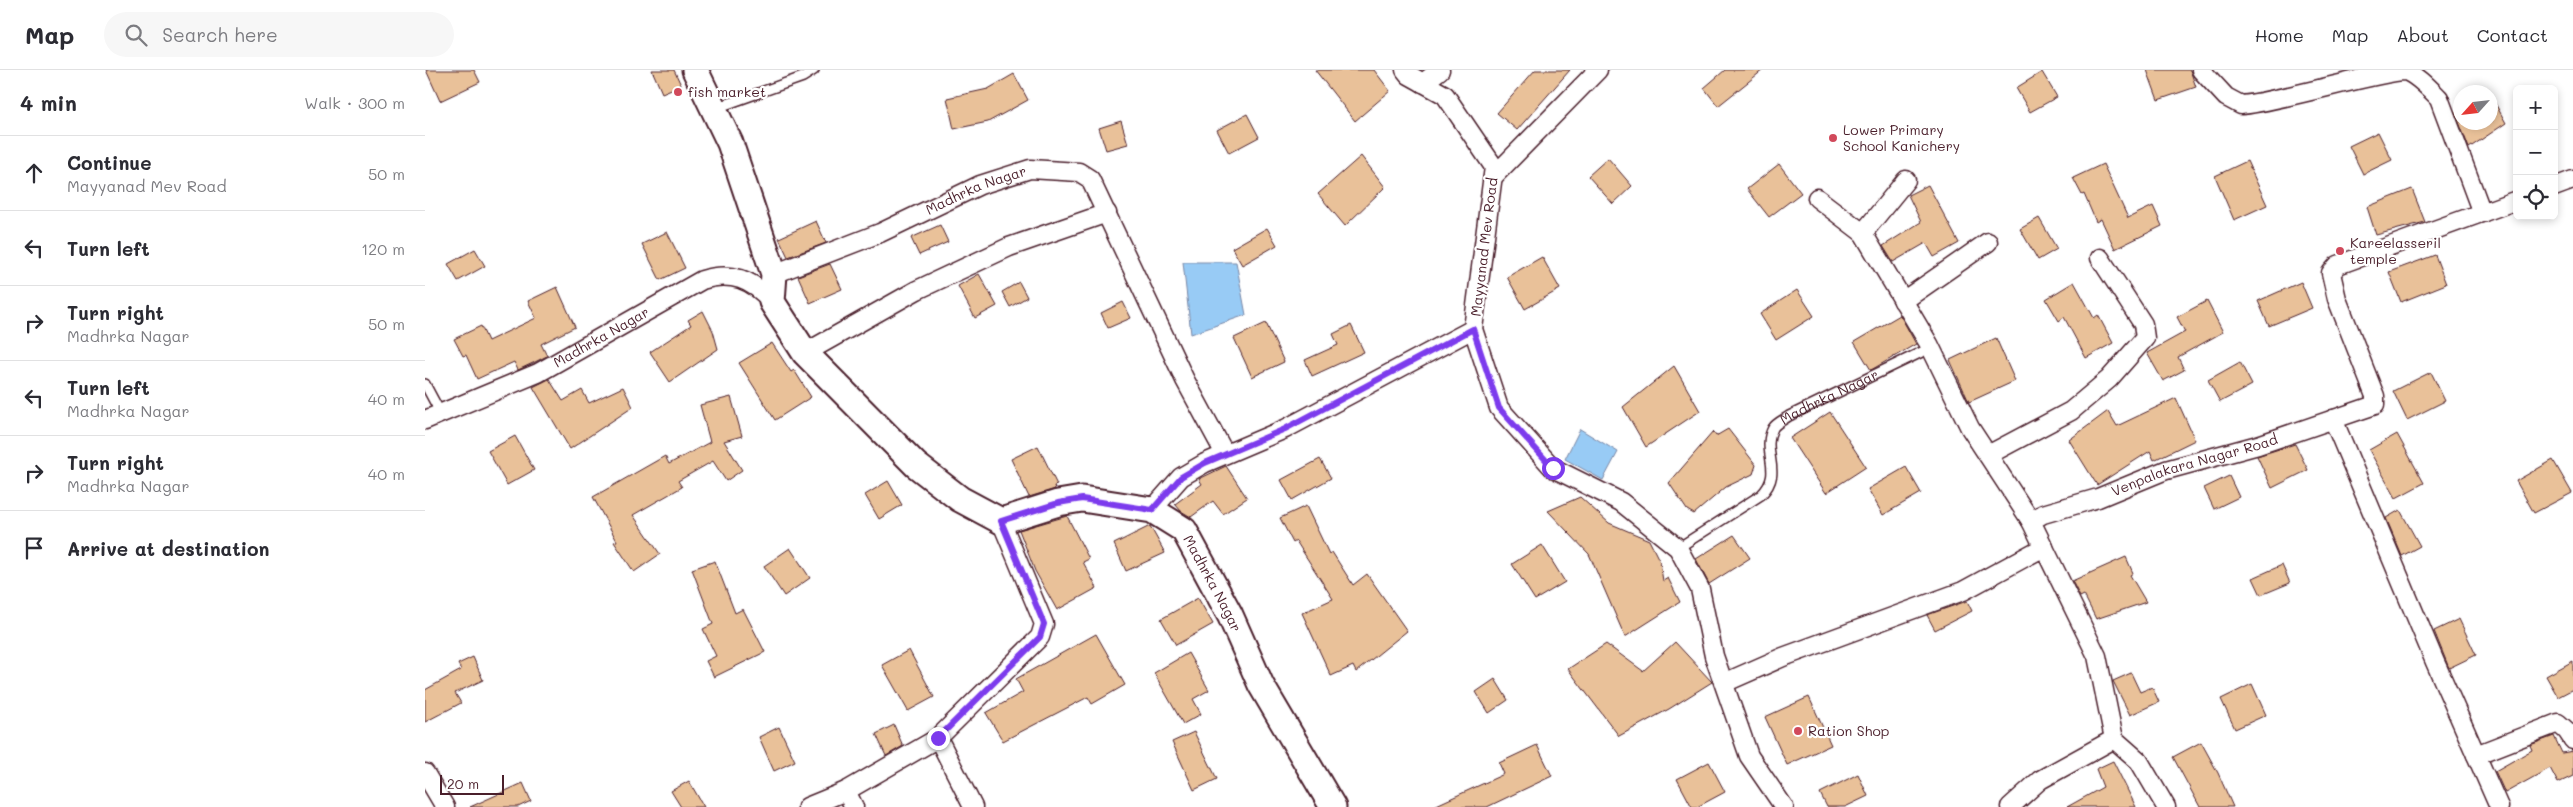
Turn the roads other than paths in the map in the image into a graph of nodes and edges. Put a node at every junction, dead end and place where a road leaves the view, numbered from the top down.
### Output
1 (695, 70) edge
2 (814, 70) edge
3 (1405, 70) edge
4 (1440, 70) edge
5 (1598, 70) edge
6 (2201, 70) edge
7 (1423, 83) junction
8 (713, 109) junction
9 (1493, 177) junction
10 (1906, 180) dead end
11 (2573, 180) edge
12 (2558, 186) edge
13 (1817, 198) dead end
14 (2513, 201) edge
15 (1107, 213) junction
16 (2482, 213) junction
17 (1863, 233) junction
18 (1988, 242) dead end
19 (2100, 258) dead end
20 (774, 274) junction
21 (1903, 301) junction
22 (771, 302) junction
23 (1473, 329) junction
24 (1929, 346) junction
25 (805, 354) junction
26 (425, 384) edge
27 (433, 417) edge
28 (2333, 420) junction
29 (1225, 454) junction
30 (1988, 455) junction
31 (1152, 510) junction
32 (1001, 521) junction
33 (2031, 521) junction
34 (2044, 547) junction
35 (1678, 548) junction
36 (1724, 682) junction
37 (2565, 720) edge
38 (938, 738) junction
39 (2114, 738) junction
40 (2573, 740) edge
41 (2476, 755) junction
42 (425, 773) edge
43 (847, 791) junction
44 (445, 807) edge
45 (807, 807) edge
46 (854, 807) edge
47 (973, 807) edge
48 (1333, 807) edge
49 (1783, 807) edge
50 (2010, 807) edge
51 (2166, 807) edge
52 (2499, 807) edge

1 - 8 street
2 - 8 lane
3 - 7 street, Mayyanad Mev Road
4 - 7 street
5 - 9 street
6 - 16 street
7 - 9 street, Mayyanad Mev Road
8 - 20 street
9 - 23 street, Mayyanad Mev Road
10 - 17 street
11 - 12 street
13 - 17 street
14 - 16 street, Venpalakara Nagar Road
15 - 20 street, Madhrka Nagar
15 - 25 street
15 - 29 street, Madhrka Nagar
16 - 28 street, Venpalakara Nagar Road
17 - 21 street
18 - 21 street
19 - 30 street
20 - 22 street
21 - 24 street
22 - 25 street, Madhrka Nagar
22 - 27 street, Madhrka Nagar
23 - 29 street
23 - 35 street, Mayyanad Mev Road
24 - 30 street
24 - 35 lane, Madhrka Nagar
25 - 32 street, Madhrka Nagar
26 - 27 lane
28 - 33 street, Venpalakara Nagar Road
28 - 41 street
29 - 31 street
30 - 33 street
31 - 32 street, Madhrka Nagar
31 - 48 street, Madhrka Nagar
32 - 38 street
33 - 34 street
34 - 36 street
34 - 39 street
35 - 36 street
36 - 49 street
37 - 40 street
37 - 41 street
38 - 43 street
38 - 47 street
39 - 50 street
39 - 51 street
41 - 52 street
42 - 44 street
43 - 45 street
43 - 46 street

